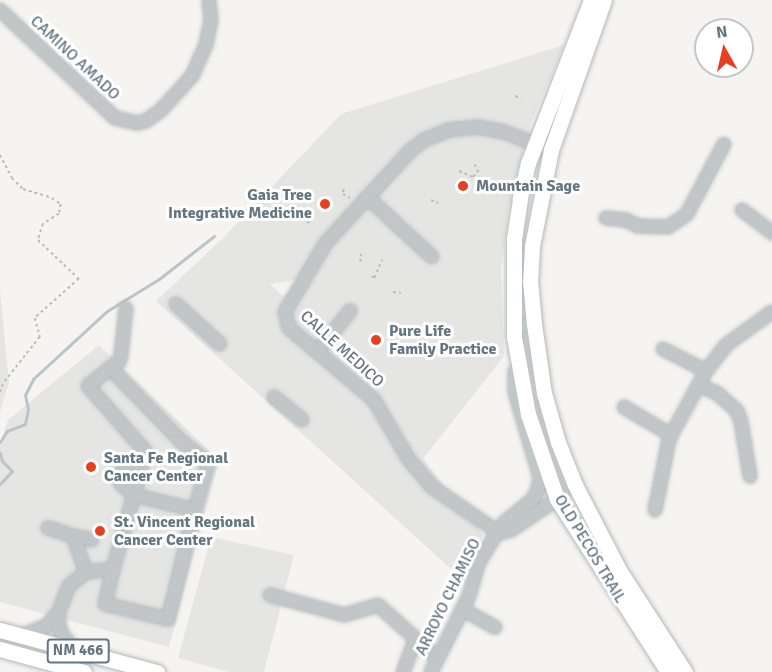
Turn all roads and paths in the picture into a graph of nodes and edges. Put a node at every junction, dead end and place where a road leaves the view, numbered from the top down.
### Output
1 (209, 0) edge
2 (591, 0) edge
3 (604, 0) edge
4 (0, 10) edge
5 (515, 96) dead end
6 (521, 98) dead end
7 (724, 144) dead end
8 (543, 147) junction
9 (0, 155) edge
10 (474, 165) dead end
11 (459, 171) dead end
12 (345, 189) dead end
13 (367, 197) junction
14 (350, 198) dead end
15 (431, 200) dead end
16 (438, 202) dead end
17 (742, 210) dead end
18 (297, 215) dead end
19 (606, 218) dead end
20 (311, 224) dead end
21 (772, 232) edge
22 (362, 254) dead end
23 (432, 257) dead end
24 (382, 260) dead end
25 (360, 262) dead end
26 (372, 276) dead end
27 (530, 281) junction
28 (393, 292) dead end
29 (401, 293) dead end
30 (176, 304) dead end
31 (126, 308) dead end
32 (350, 311) dead end
33 (772, 312) edge
34 (514, 337) junction
35 (220, 344) dead end
36 (663, 349) dead end
37 (317, 352) junction
38 (110, 368) junction
39 (706, 371) junction
40 (698, 385) junction
41 (0, 393) edge
42 (274, 397) dead end
43 (624, 407) dead end
44 (302, 420) dead end
45 (671, 435) junction
46 (142, 463) junction
47 (750, 476) dead end
48 (134, 495) junction
49 (557, 499) junction
50 (195, 510) junction
51 (655, 510) dead end
52 (48, 528) dead end
53 (499, 533) junction
54 (73, 536) junction
55 (92, 540) dead end
56 (113, 569) junction
57 (86, 572) junction
58 (270, 595) dead end
59 (462, 609) junction
60 (58, 613) junction
61 (495, 627) dead end
62 (0, 630) edge
63 (21, 636) junction
64 (0, 637) edge
65 (415, 641) junction
66 (0, 649) edge
67 (73, 649) junction
68 (437, 658) junction
69 (84, 672) edge
70 (157, 672) edge
71 (403, 672) edge
72 (430, 672) edge
73 (668, 672) edge
74 (685, 672) edge

1 - 4 street, CAMINO AMADO
2 - 8 main road, OLD PECOS TRAIL
3 - 8 main road, OLD PECOS TRAIL
5 - 6 path
7 - 19 street
8 - 13 street, CALLE MEDICO
8 - 27 main road, OLD PECOS TRAIL
8 - 34 main road, OLD PECOS TRAIL
9 - 41 path
10 - 11 path
12 - 14 path
13 - 23 street
13 - 37 street, CALLE MEDICO
15 - 16 path
17 - 21 street
18 - 20 path
22 - 25 path
24 - 26 path
27 - 49 street
27 - 74 main road, OLD PECOS TRAIL
28 - 29 path
30 - 35 street
31 - 38 street
32 - 37 street
33 - 39 street
34 - 49 main road, OLD PECOS TRAIL
34 - 53 street
36 - 39 street
37 - 53 street, CALLE MEDICO
38 - 46 street
38 - 50 street
39 - 40 street
40 - 45 street
40 - 47 street
42 - 44 street
43 - 45 street
45 - 51 street
46 - 48 street
46 - 48 street
48 - 50 street
48 - 56 street
49 - 53 street, ARROYO CHAMISO
49 - 73 main road, OLD PECOS TRAIL
50 - 56 street
52 - 54 street
53 - 59 street, ARROYO CHAMISO
54 - 55 street
54 - 57 street
56 - 57 street
57 - 60 street
58 - 65 street
59 - 61 street
59 - 68 street, ARROYO CHAMISO
60 - 63 street
60 - 67 street
62 - 63 main road, NM 466
63 - 67 main road, NM 466
64 - 67 main road
65 - 68 street
65 - 71 street
66 - 69 main road, NM 466
67 - 70 main road, NM 466
68 - 72 street, ARROYO CHAMISO

